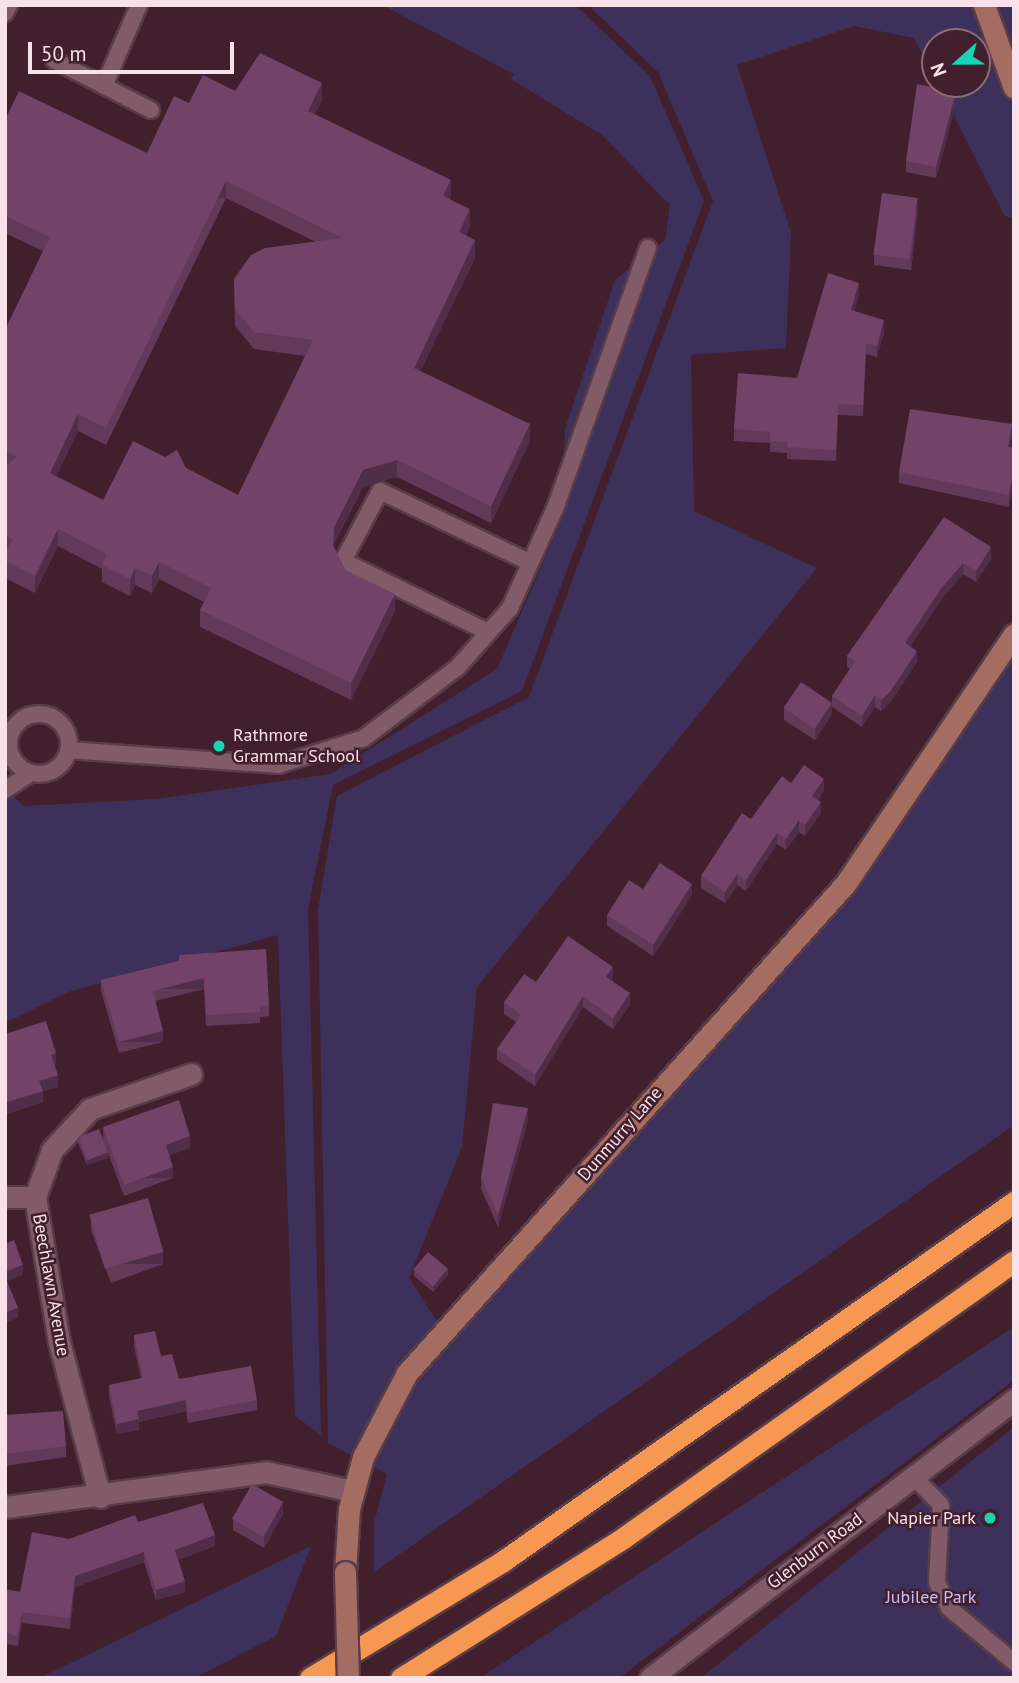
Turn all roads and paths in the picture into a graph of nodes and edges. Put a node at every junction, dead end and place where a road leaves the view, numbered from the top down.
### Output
1 (9, 5) edge
2 (139, 5) edge
3 (984, 5) edge
4 (5, 13) edge
5 (54, 60) dead end
6 (104, 86) junction
7 (1014, 88) edge
8 (151, 110) dead end
9 (648, 248) dead end
10 (529, 562) junction
11 (488, 632) junction
12 (1014, 634) edge
13 (8, 734) edge
14 (68, 750) junction
15 (31, 773) junction
16 (5, 790) edge
17 (191, 1074) dead end
18 (5, 1197) edge
19 (34, 1197) junction
20 (1014, 1202) edge
21 (1014, 1261) edge
22 (1014, 1400) edge
23 (913, 1476) junction
24 (353, 1491) junction
25 (100, 1497) junction
26 (5, 1507) edge
27 (1014, 1662) edge
28 (310, 1678) edge
29 (348, 1678) edge
30 (401, 1678) edge
31 (650, 1678) edge

1 - 4 lane
2 - 6 lane
3 - 7 street
5 - 6 lane
6 - 8 lane
9 - 10 lane
10 - 11 lane
10 - 11 lane
11 - 14 lane
12 - 24 street, Dunmurry Lane
13 - 14 lane
13 - 15 lane
14 - 15 lane
15 - 16 lane
17 - 19 street, Beechlawn Avenue
18 - 19 street
19 - 25 street, Beechlawn Avenue
20 - 28 highway
21 - 30 highway
22 - 23 street, Glenburn Road
23 - 27 lane
23 - 31 street, Glenburn Road
24 - 25 street
24 - 29 street, Dunmurry Lane, bridge
25 - 26 street

